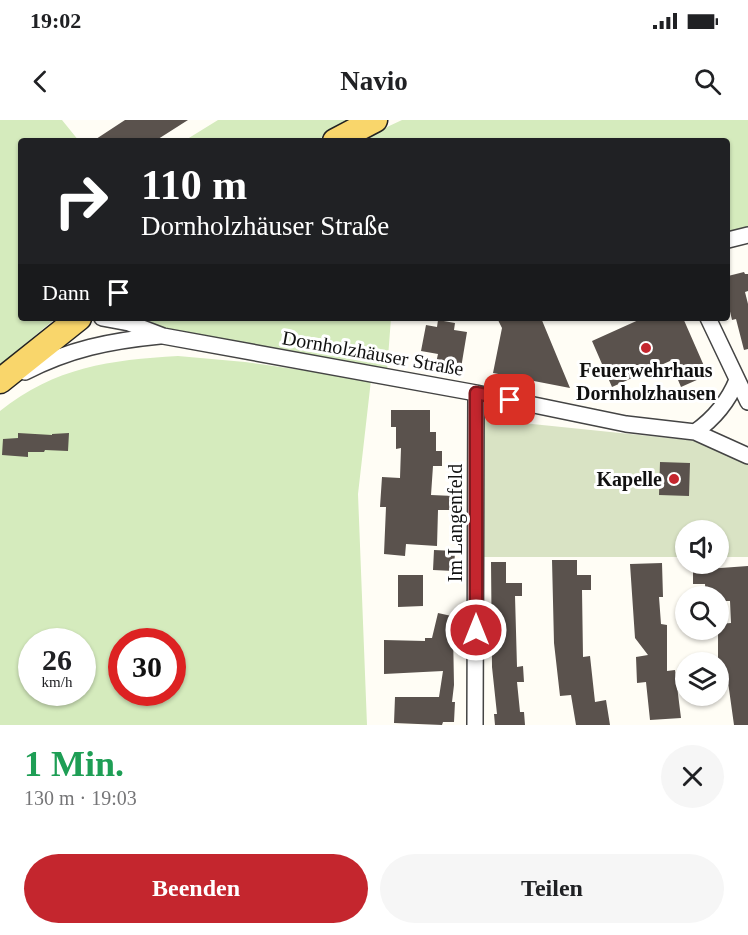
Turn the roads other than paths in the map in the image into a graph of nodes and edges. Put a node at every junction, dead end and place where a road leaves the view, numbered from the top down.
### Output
1 (375, 120) edge
2 (342, 138) edge
3 (748, 235) edge
4 (730, 240) edge
5 (78, 321) edge
6 (709, 321) edge
7 (136, 322) edge
8 (163, 336) junction
9 (737, 380) junction
10 (0, 383) edge
11 (476, 393) junction
12 (748, 402) edge
13 (695, 432) junction
14 (748, 456) edge
15 (475, 725) edge

1 - 2 main road
3 - 4 street
5 - 10 main road
6 - 9 street
7 - 8 street, Dornholzhäuser Straße
8 - 10 street, Dornholzhäuser Straße
8 - 11 street, Dornholzhäuser Straße
9 - 12 street
9 - 13 street
11 - 13 street, Dornholzhäuser Straße
11 - 15 street, Im Langenfeld
13 - 14 street, Dornholzhäuser Straße

